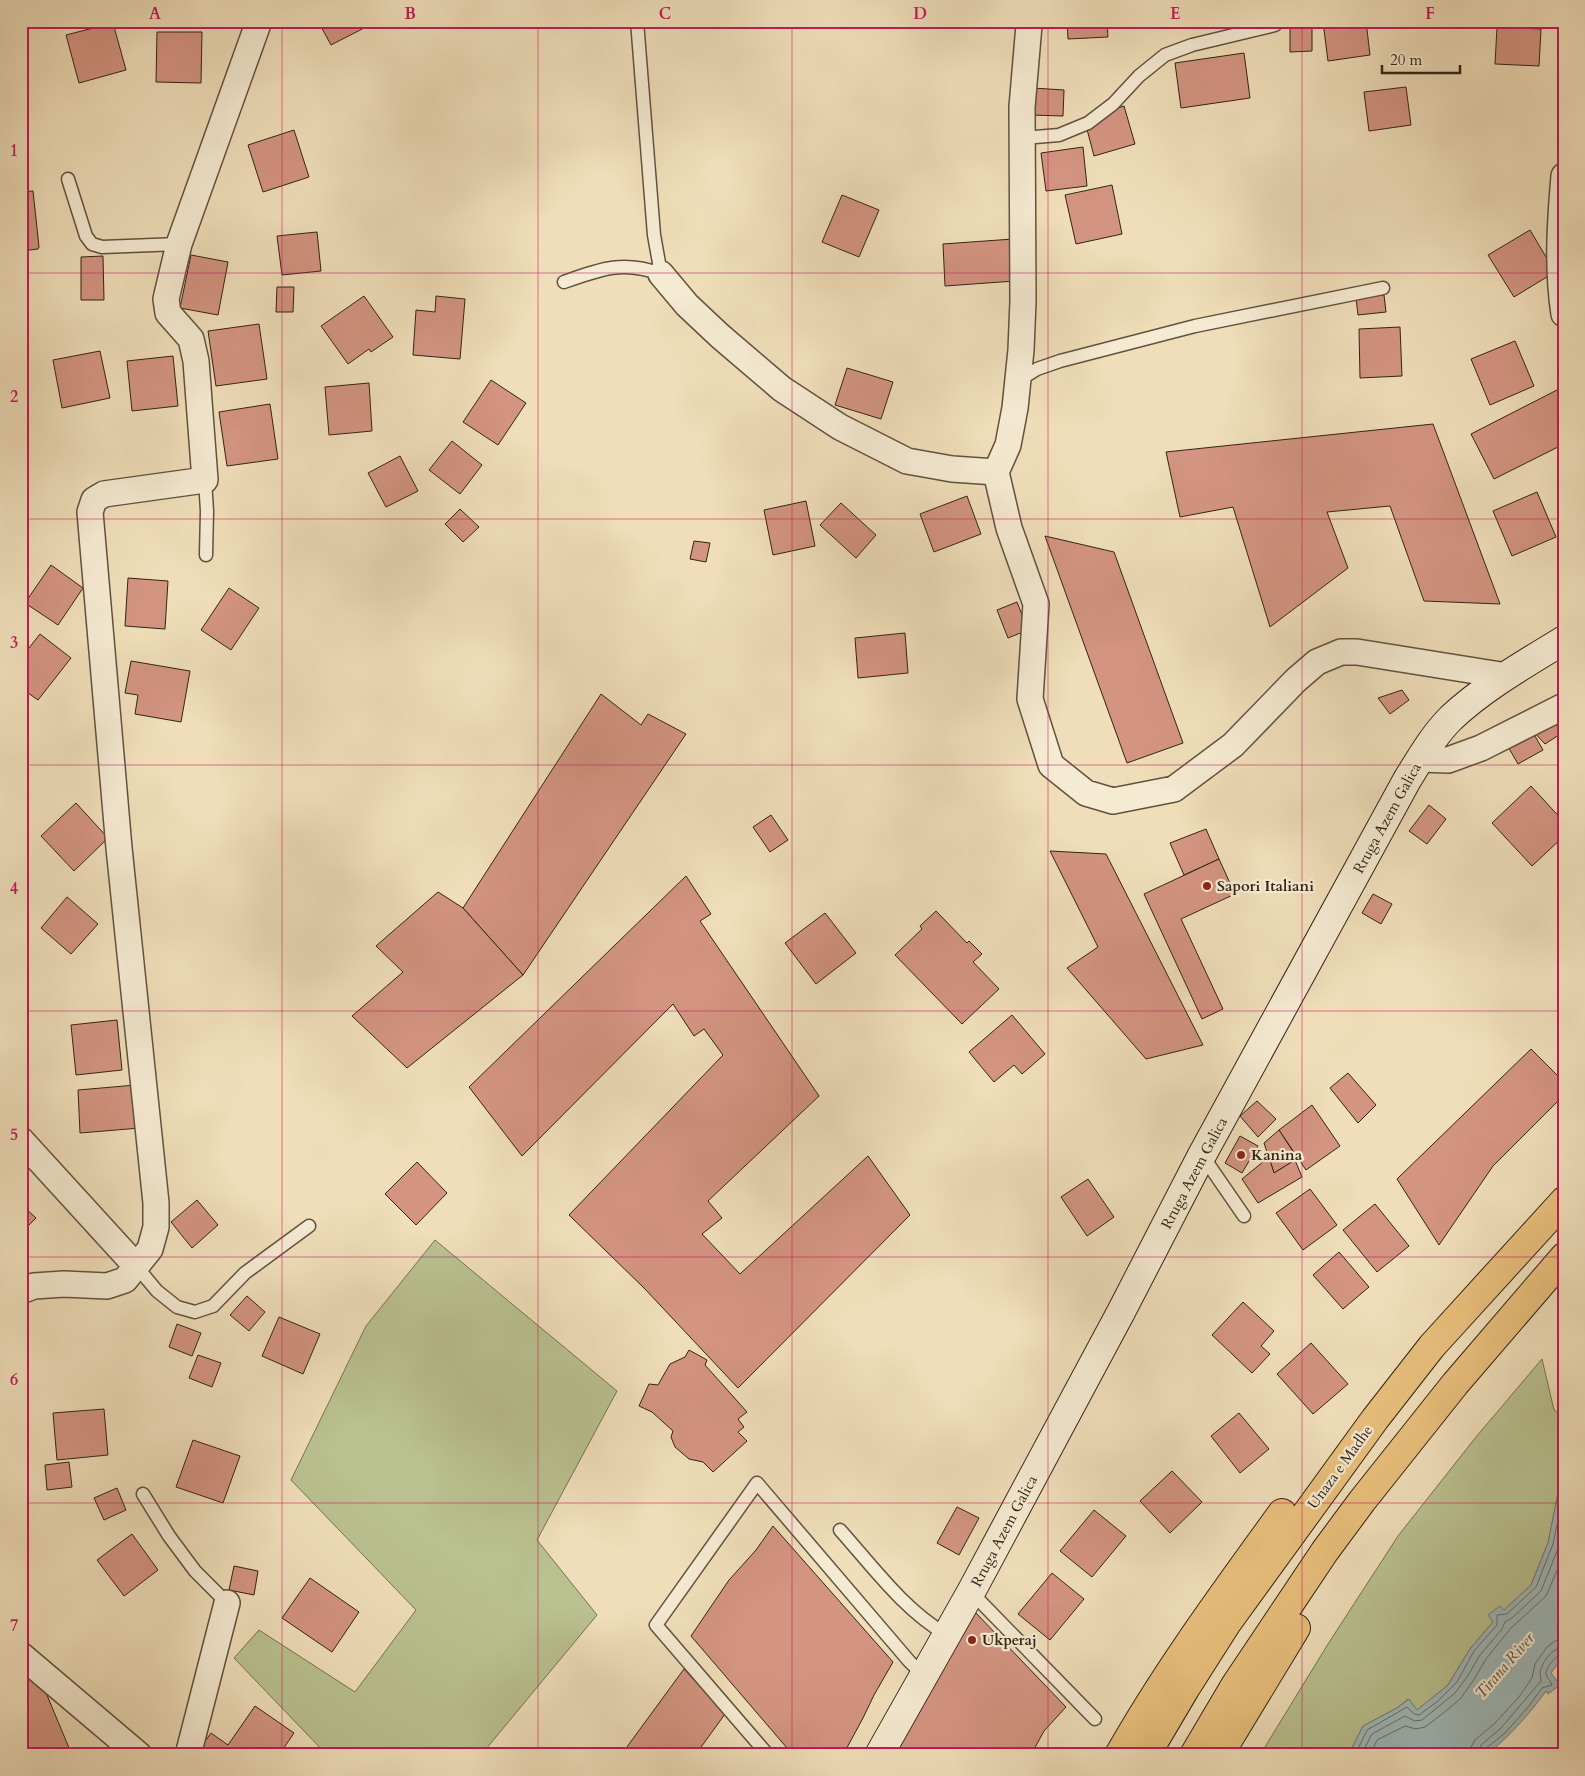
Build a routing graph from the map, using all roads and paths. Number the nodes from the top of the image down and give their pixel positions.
1 (259, 21) edge
2 (637, 21) edge
3 (1027, 23) edge
4 (1275, 26) dead end
5 (1022, 138) junction
6 (1564, 176) edge
7 (68, 179) dead end
8 (179, 244) junction
9 (661, 274) junction
10 (564, 282) dead end
11 (1383, 288) dead end
12 (1564, 314) edge
13 (1018, 381) junction
14 (996, 472) junction
15 (205, 480) junction
16 (206, 555) dead end
17 (1564, 640) edge
18 (1507, 676) junction
19 (1564, 706) edge
20 (1420, 759) junction
21 (21, 1140) edge
22 (1202, 1155) junction
23 (1564, 1201) edge
24 (1244, 1216) dead end
25 (309, 1226) dead end
26 (1564, 1257) edge
27 (136, 1266) junction
28 (21, 1291) edge
29 (1434, 1412) junction
30 (1375, 1418) junction
31 (143, 1494) dead end
32 (840, 1530) dead end
33 (971, 1592) junction
34 (227, 1603) joint
35 (947, 1635) junction
36 (21, 1655) edge
37 (924, 1676) junction
38 (1096, 1719) dead end
39 (139, 1755) edge
40 (188, 1755) edge
41 (768, 1755) edge
42 (879, 1755) edge
43 (1119, 1755) edge
44 (1146, 1755) edge
45 (1194, 1755) edge
46 (1219, 1755) edge

1 - 8 street
2 - 9 lane
3 - 5 street
4 - 5 lane
5 - 13 street
6 - 12 street
7 - 8 lane
8 - 15 street
9 - 10 lane
9 - 14 street
11 - 13 lane
13 - 14 street
14 - 18 street
15 - 16 lane
15 - 27 street
17 - 18 main road, Rruga Azem Galica
18 - 20 main road, Rruga Azem Galica
19 - 20 street
20 - 22 main road, Rruga Azem Galica
21 - 27 street
22 - 24 lane
22 - 33 main road, Rruga Azem Galica
23 - 30 highway, Unaza e Madhe
25 - 27 lane
26 - 29 highway
27 - 28 street
29 - 45 highway
29 - 46 highway
30 - 43 highway
30 - 44 highway, Unaza e Madhe
31 - 34 lane
32 - 35 lane
33 - 35 main road, Rruga Azem Galica
33 - 38 lane
34 - 40 street
35 - 37 main road, Rruga Azem Galica
36 - 39 street
37 - 41 lane
37 - 42 main road, Rruga Azem Galica

